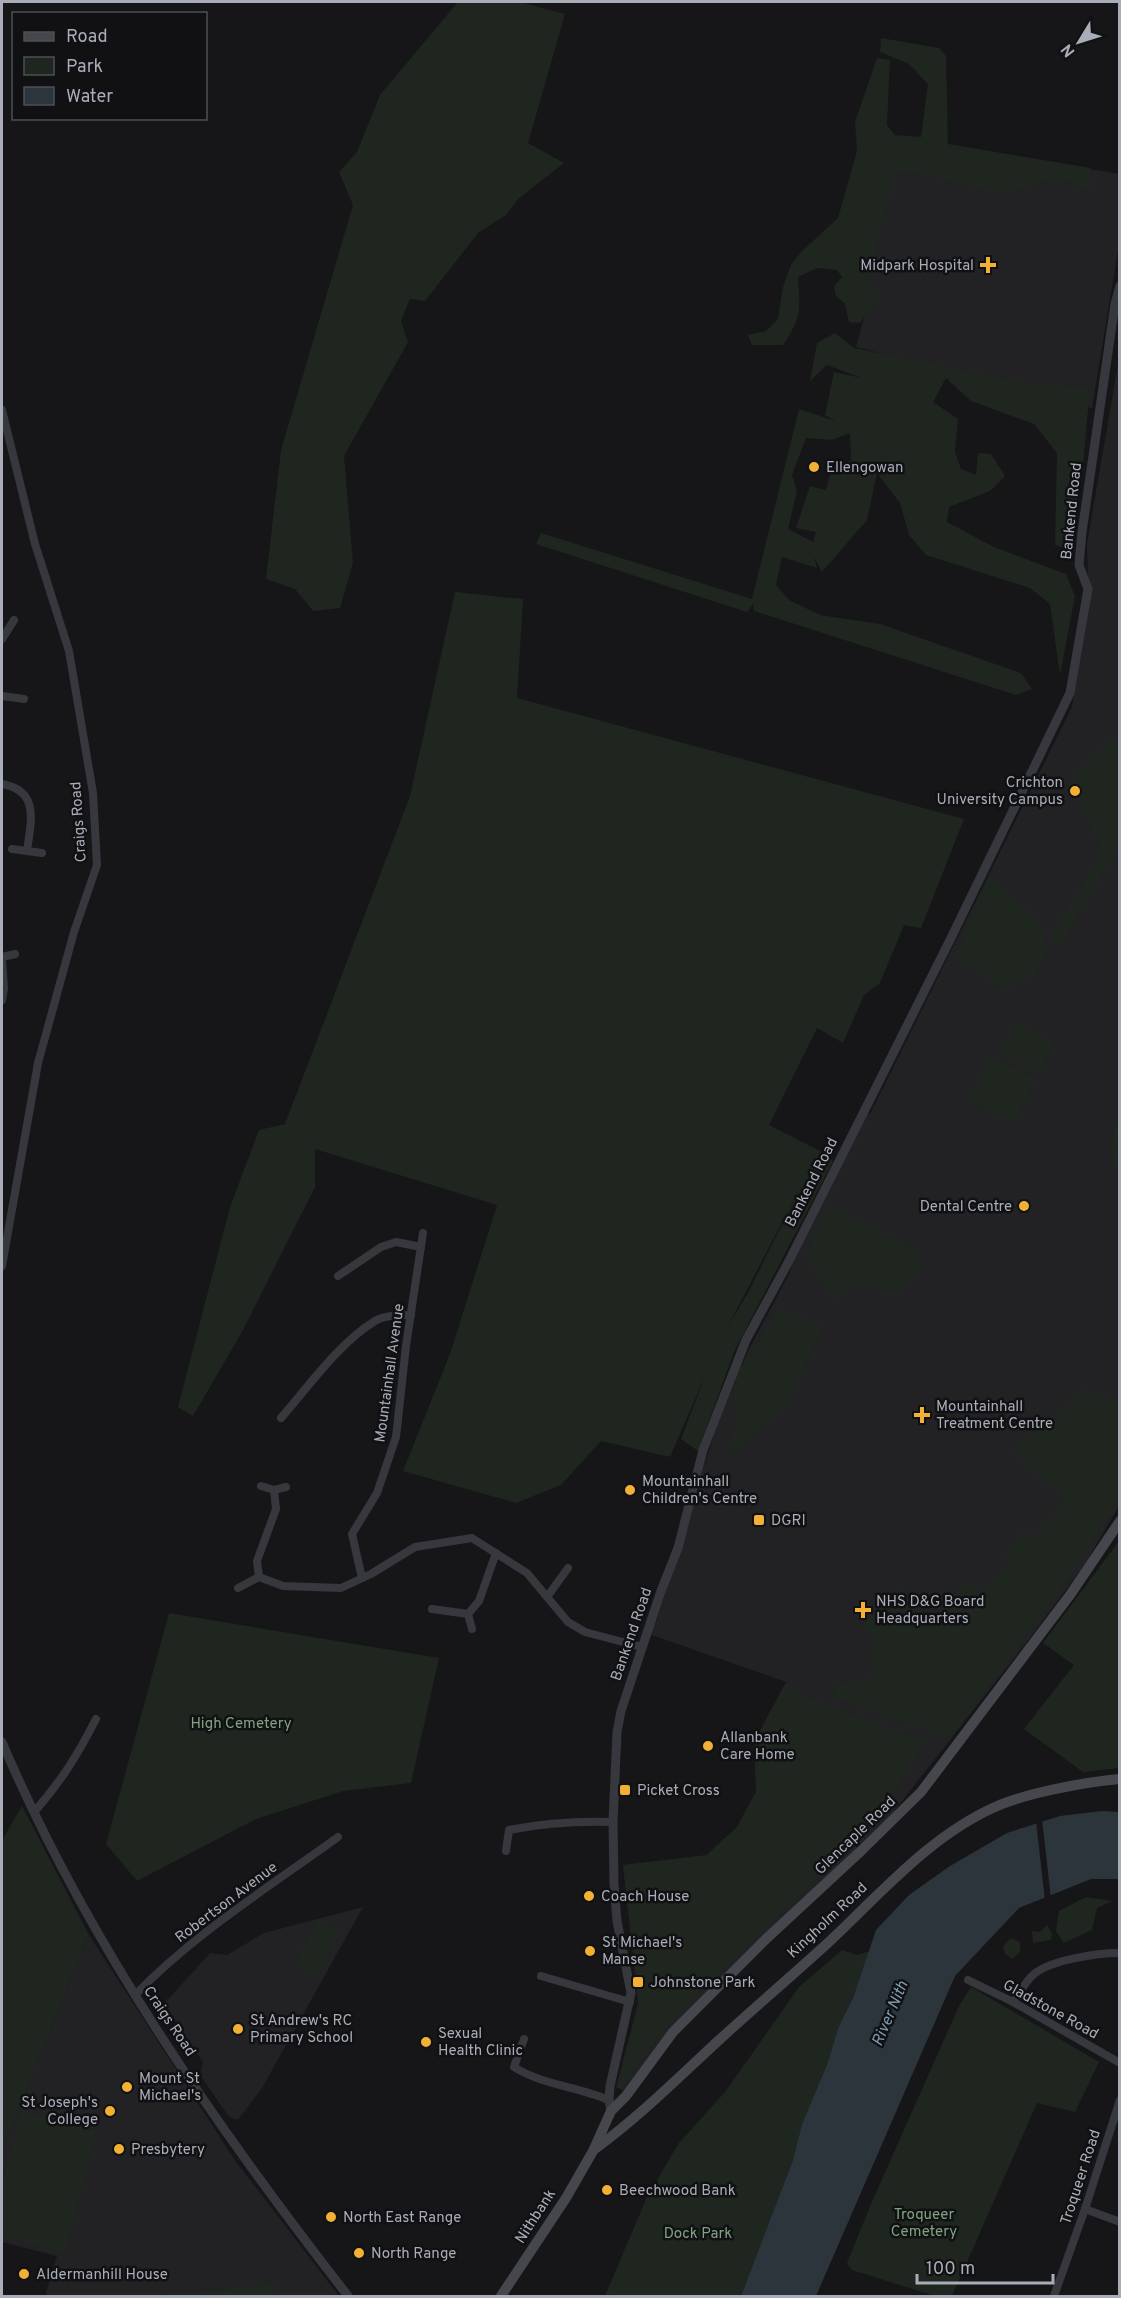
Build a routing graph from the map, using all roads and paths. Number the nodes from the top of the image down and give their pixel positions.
1 (1119, 286) edge
2 (2, 410) edge
3 (14, 620) dead end
4 (2, 639) edge
5 (2, 696) edge
6 (24, 699) dead end
7 (2, 784) edge
8 (12, 849) dead end
9 (27, 850) junction
10 (42, 853) dead end
11 (15, 954) dead end
12 (2, 958) edge
13 (2, 1000) edge
14 (423, 1233) dead end
15 (421, 1247) junction
16 (2, 1266) edge
17 (338, 1276) dead end
18 (411, 1315) junction
19 (281, 1418) dead end
20 (261, 1486) dead end
21 (286, 1487) dead end
22 (274, 1490) junction
23 (1119, 1521) edge
24 (496, 1553) junction
25 (568, 1568) dead end
26 (259, 1577) junction
27 (362, 1578) junction
28 (238, 1588) dead end
29 (547, 1597) junction
30 (432, 1610) dead end
31 (468, 1614) junction
32 (472, 1629) dead end
33 (642, 1647) junction
34 (96, 1719) dead end
35 (2, 1742) edge
36 (1119, 1779) edge
37 (35, 1811) junction
38 (614, 1822) junction
39 (338, 1837) dead end
40 (506, 1851) dead end
41 (1119, 1953) edge
42 (541, 1976) dead end
43 (968, 1980) dead end
44 (135, 1995) junction
45 (630, 2002) junction
46 (1013, 2002) junction
47 (524, 2039) dead end
48 (1119, 2063) edge
49 (1119, 2100) edge
50 (610, 2106) junction
51 (593, 2151) junction
52 (1085, 2209) junction
53 (1119, 2222) edge
54 (348, 2296) edge
55 (501, 2296) edge
56 (1054, 2296) edge

1 - 33 street, Bankend Road
2 - 16 street, Craigs Road
3 - 4 street
5 - 6 street
7 - 9 street
8 - 9 street
9 - 10 street
11 - 12 street
12 - 13 street
14 - 15 street, Mountainhall Avenue
15 - 17 street
15 - 18 street, Mountainhall Avenue
18 - 19 street
18 - 27 street, Mountainhall Avenue
20 - 22 street
21 - 22 street
22 - 26 street
23 - 50 main road, Glencaple Road
24 - 27 street
24 - 29 street
24 - 31 street
25 - 29 street
26 - 27 street
26 - 28 street
29 - 33 street
30 - 31 street
31 - 32 street
33 - 38 street, Bankend Road
34 - 37 street
35 - 37 street, Craigs Road
36 - 51 main road, Kingholm Road
37 - 44 street, Craigs Road
38 - 40 street
38 - 45 street, Bankend Road
39 - 44 street, Robertson Avenue
41 - 46 street
42 - 45 street
43 - 46 street, Gladstone Road
44 - 54 street, Craigs Road
45 - 50 street, Bankend Road
46 - 48 street, Gladstone Road
47 - 50 street
49 - 52 street, Troqueer Road
50 - 51 main road, Glencaple Road
51 - 55 main road, Nithbank
52 - 53 street
52 - 56 street, Troqueer Road

